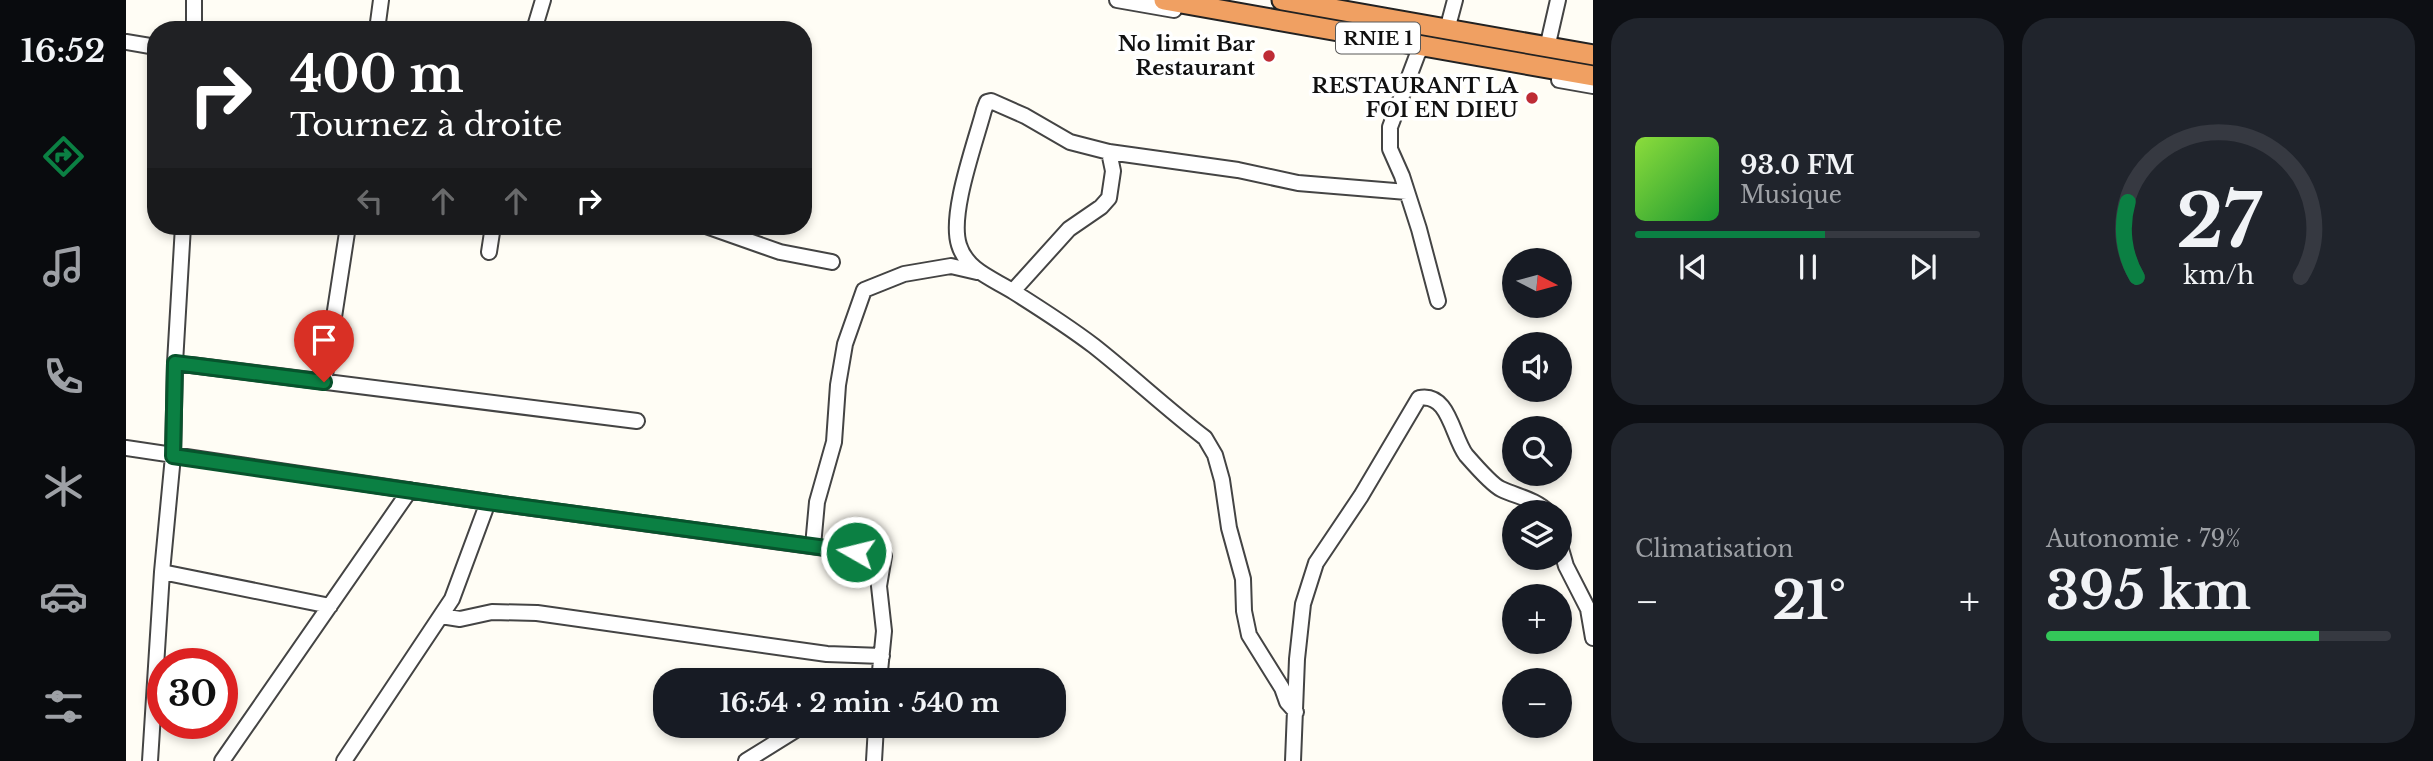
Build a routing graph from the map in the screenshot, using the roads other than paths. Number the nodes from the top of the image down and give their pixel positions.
1 (194, 0) edge
2 (381, 0) edge
3 (543, 0) edge
4 (1117, 0) edge
5 (1164, 0) edge
6 (1282, 0) edge
7 (1455, 0) edge
8 (1558, 0) edge
9 (194, 21) edge
10 (378, 21) edge
11 (537, 21) edge
12 (1447, 30) junction
13 (126, 42) edge
14 (147, 46) edge
15 (1548, 48) junction
16 (1422, 50) junction
17 (1593, 55) edge
18 (1593, 76) edge
19 (1593, 86) edge
20 (1109, 152) junction
21 (1408, 192) junction
22 (182, 235) edge
23 (347, 235) edge
24 (492, 235) edge
25 (733, 235) edge
26 (489, 252) dead end
27 (832, 262) dead end
28 (979, 272) junction
29 (1013, 291) junction
30 (1438, 301) dead end
31 (175, 363) junction
32 (324, 382) junction
33 (637, 421) dead end
34 (126, 448) edge
35 (173, 456) junction
36 (410, 489) junction
37 (1531, 500) edge
38 (488, 502) junction
39 (813, 546) junction
40 (1568, 570) edge
41 (162, 572) junction
42 (330, 606) junction
43 (441, 616) junction
44 (1593, 638) edge
45 (882, 656) junction
46 (880, 668) edge
47 (1296, 712) junction
48 (783, 738) edge
49 (875, 738) edge
50 (150, 761) edge
51 (222, 761) edge
52 (344, 761) edge
53 (747, 761) edge
54 (874, 761) edge
55 (1293, 761) edge

1 - 9 street
2 - 10 street
3 - 11 street
4 - 16 street
5 - 16 highway, RNIE 1
6 - 12 highway, RNIE 1
7 - 12 street
8 - 15 street
12 - 15 highway, RNIE 1
13 - 14 street
15 - 17 highway, RNIE 1
16 - 18 highway, RNIE 1
16 - 19 street
16 - 21 street
20 - 21 street
20 - 28 street
20 - 29 street
21 - 30 street
22 - 31 street
23 - 32 street
24 - 26 street
25 - 27 street
28 - 29 street
28 - 39 street
29 - 47 street
31 - 32 street
31 - 35 street
32 - 33 street
34 - 35 street
35 - 36 street
35 - 41 street
36 - 38 street
36 - 42 street
37 - 47 street
38 - 39 street
38 - 43 street
39 - 45 street
40 - 44 street
41 - 42 street
41 - 50 street
42 - 51 street
43 - 45 street
43 - 52 street
45 - 46 street
47 - 55 street
48 - 53 street
49 - 54 street

